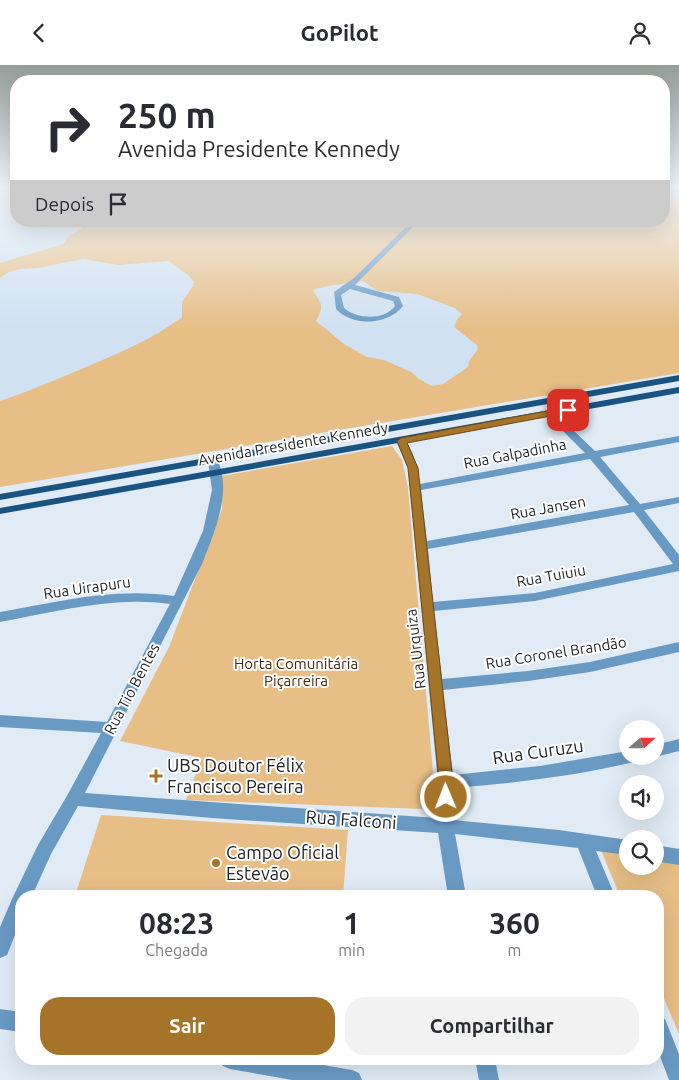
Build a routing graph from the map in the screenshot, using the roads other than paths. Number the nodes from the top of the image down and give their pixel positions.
1 (402, 234) edge
2 (350, 285) junction
3 (679, 378) edge
4 (679, 390) edge
5 (550, 413) junction
6 (679, 439) edge
7 (401, 441) junction
8 (593, 455) junction
9 (214, 467) junction
10 (415, 488) junction
11 (0, 497) edge
12 (679, 500) edge
13 (637, 507) junction
14 (0, 511) edge
15 (422, 546) junction
16 (679, 563) edge
17 (679, 567) edge
18 (178, 601) junction
19 (427, 607) junction
20 (0, 617) edge
21 (679, 647) edge
22 (436, 685) junction
23 (0, 721) edge
24 (111, 728) junction
25 (679, 745) edge
26 (664, 749) edge
27 (619, 760) edge
28 (446, 782) junction
29 (74, 799) junction
30 (445, 827) junction
31 (584, 841) junction
32 (619, 847) edge
33 (664, 854) edge
34 (679, 857) edge
35 (26, 890) edge
36 (456, 890) edge
37 (604, 890) edge
38 (15, 914) edge
39 (0, 949) edge
40 (0, 1019) edge
41 (15, 1021) edge
42 (664, 1041) edge
43 (265, 1065) edge
44 (486, 1065) edge
45 (352, 1080) edge
46 (488, 1080) edge
47 (679, 1080) edge

1 - 2 street
2 - 2 street
3 - 9 main road, Avenida Presidente Kennedy
4 - 5 main road, Avenida Presidente Kennedy
5 - 7 main road, Avenida Presidente Kennedy
5 - 8 street
6 - 8 street, Rua Galpadinha
7 - 9 main road, Avenida Presidente Kennedy
7 - 10 street, Rua Urquiza
8 - 10 street, Rua Galpadinha
8 - 13 street
9 - 11 main road, Avenida Presidente Kennedy
9 - 14 main road, Avenida Presidente Kennedy
9 - 18 street, Rua Tio Bentes
10 - 15 street, Rua Urquiza
12 - 13 street, Rua Jansen
13 - 15 street, Rua Jansen
13 - 16 street
15 - 19 street, Rua Urquiza
17 - 19 street, Rua Tuiuiu
18 - 20 street, Rua Uirapuru
18 - 24 street, Rua Tio Bentes
19 - 22 street, Rua Urquiza
21 - 22 street, Rua Coronel Brandão
22 - 28 street, Rua Urquiza
23 - 24 street
24 - 29 street, Rua Tio Bentes
25 - 26 street
27 - 28 street, Rua Curuzu
28 - 30 street, Rua Urquiza
29 - 30 street, Rua Falconi
29 - 35 street, Rua Tio Bentes
30 - 31 street, Rua Falconi
30 - 36 street, Rua Urquiza
31 - 32 street, Rua Falconi
31 - 37 street
33 - 34 street
38 - 39 street, Rua Tio Bentes
40 - 41 street
42 - 47 street
43 - 45 street
44 - 46 street

